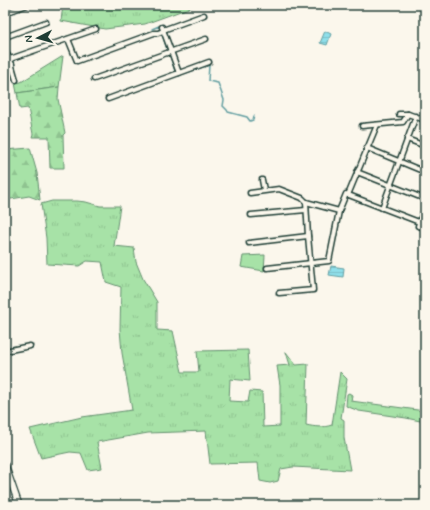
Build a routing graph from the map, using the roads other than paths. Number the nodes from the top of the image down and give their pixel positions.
1 (27, 5) edge
2 (5, 13) edge
3 (204, 15) dead end
4 (46, 22) dead end
5 (96, 29) dead end
6 (163, 29) junction
7 (5, 37) edge
8 (68, 39) junction
9 (206, 39) dead end
10 (5, 51) edge
11 (171, 52) junction
12 (10, 59) junction
13 (209, 62) dead end
14 (12, 64) junction
15 (5, 67) edge
16 (179, 73) junction
17 (94, 79) dead end
18 (16, 80) dead end
19 (108, 99) dead end
20 (399, 114) dead end
21 (408, 114) junction
22 (416, 116) junction
23 (425, 120) edge
24 (377, 125) junction
25 (362, 126) dead end
26 (407, 139) junction
27 (425, 146) edge
28 (367, 148) junction
29 (399, 161) junction
30 (357, 172) junction
31 (425, 172) edge
32 (262, 180) dead end
33 (390, 185) junction
34 (264, 190) junction
35 (250, 193) dead end
36 (348, 195) junction
37 (425, 199) edge
38 (306, 202) junction
39 (425, 207) edge
40 (382, 208) junction
41 (306, 210) junction
42 (339, 210) junction
43 (251, 215) dead end
44 (419, 222) junction
45 (425, 228) edge
46 (308, 236) junction
47 (249, 243) dead end
48 (311, 263) junction
49 (266, 268) dead end
50 (279, 293) dead end
51 (30, 346) dead end
52 (5, 351) edge
53 (5, 466) edge
54 (19, 505) edge

1 - 2 street
3 - 6 street
4 - 7 street
5 - 8 street
6 - 8 street
6 - 11 street
8 - 12 street
9 - 11 street
10 - 12 street
11 - 16 street
11 - 17 street
12 - 14 street
13 - 16 street
14 - 15 street
14 - 18 street
16 - 19 street
20 - 21 street
21 - 22 street
21 - 24 street
22 - 23 street
22 - 26 street
24 - 25 street
24 - 28 street
26 - 27 street
26 - 29 street
28 - 29 street
28 - 30 street
29 - 31 street
29 - 33 street
30 - 33 street
30 - 36 street
32 - 34 street
33 - 37 street
33 - 40 street
34 - 35 street
34 - 38 street
36 - 40 street
36 - 42 street
38 - 41 street
38 - 42 street
39 - 44 street
40 - 44 street
41 - 43 street
41 - 46 street
42 - 48 street
44 - 45 street
46 - 47 street
46 - 48 street
48 - 49 street
48 - 50 street
51 - 52 street
53 - 54 street

